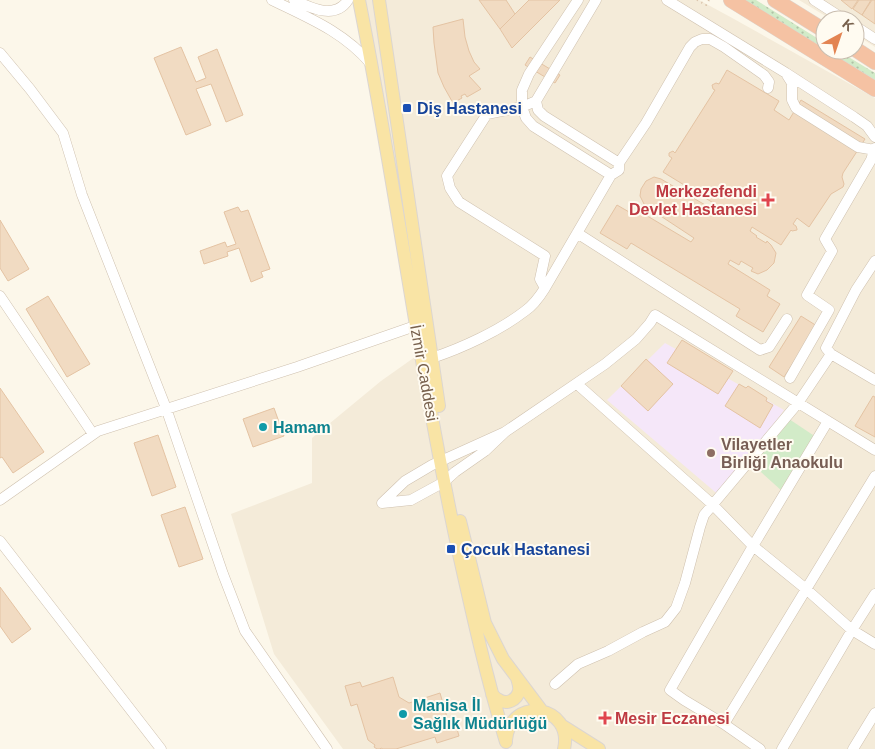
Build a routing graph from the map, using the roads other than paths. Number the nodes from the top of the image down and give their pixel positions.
1 (272, 0) edge
2 (294, 0) edge
3 (348, 0) edge
4 (359, 0) edge
5 (379, 0) edge
6 (578, 0) edge
7 (596, 0) edge
8 (667, 0) edge
9 (731, 0) edge
10 (776, 0) edge
11 (814, 0) edge
12 (712, 2) edge
13 (830, 10) edge
14 (815, 25) edge
15 (804, 45) junction
16 (0, 53) edge
17 (372, 66) junction
18 (786, 73) junction
19 (768, 88) dead end
20 (875, 89) edge
21 (536, 101) junction
22 (522, 107) junction
23 (875, 137) edge
24 (875, 150) edge
25 (619, 163) junction
26 (611, 175) junction
27 (578, 233) junction
28 (875, 261) edge
29 (545, 288) junction
30 (0, 296) edge
31 (787, 319) dead end
32 (416, 326) junction
33 (831, 354) junction
34 (427, 359) junction
35 (790, 378) dead end
36 (875, 380) edge
37 (576, 384) junction
38 (798, 403) junction
39 (166, 408) junction
40 (828, 422) junction
41 (505, 432) junction
42 (93, 434) junction
43 (875, 450) edge
44 (443, 460) junction
45 (875, 476) edge
46 (447, 480) junction
47 (0, 500) edge
48 (712, 504) junction
49 (0, 540) edge
50 (753, 546) junction
51 (806, 589) junction
52 (875, 594) edge
53 (852, 630) junction
54 (875, 644) edge
55 (516, 676) junction
56 (555, 684) dead end
57 (492, 694) junction
58 (542, 711) junction
59 (875, 713) edge
60 (724, 724) junction
61 (561, 725) junction
62 (507, 745) edge
63 (856, 748) edge
64 (160, 749) edge
65 (327, 749) edge
66 (564, 749) edge
67 (599, 749) edge
68 (760, 749) edge
69 (782, 749) edge

1 - 17 street
2 - 3 street
4 - 17 main road, İzmir Caddesi
5 - 34 main road, İzmir Caddesi
6 - 22 street
7 - 21 street
8 - 18 street
9 - 15 highway
10 - 14 highway
11 - 13 street
12 - 15 highway
15 - 20 highway
16 - 39 street
17 - 32 main road, İzmir Caddesi
18 - 23 street
18 - 24 street
19 - 25 street
21 - 22 street
21 - 25 street
22 - 26 street
22 - 29 street
24 - 35 street
25 - 26 street
26 - 27 street
27 - 29 street
27 - 31 street
28 - 33 street
29 - 34 street
30 - 42 street
32 - 34 main road, İzmir Caddesi
32 - 39 street
33 - 36 street
33 - 38 street
34 - 44 main road, İzmir Caddesi
37 - 38 street
37 - 41 street
37 - 48 street
38 - 40 street
38 - 48 street
39 - 42 street
39 - 65 street
40 - 43 street
40 - 50 street
41 - 44 street
41 - 46 street
42 - 47 street
44 - 46 main road, İzmir Caddesi
44 - 46 street
45 - 51 street
46 - 55 main road, İzmir Caddesi
46 - 57 main road, İzmir Caddesi
48 - 50 street
48 - 56 street
49 - 64 street
50 - 51 street
50 - 60 street
51 - 53 street
51 - 60 street
52 - 53 street
53 - 54 street
53 - 69 street
55 - 57 main road
55 - 58 main road, İzmir Caddesi
57 - 62 main road, İzmir Caddesi
58 - 61 main road, İzmir Caddesi
58 - 62 main road
59 - 63 street
60 - 68 street
61 - 66 main road
61 - 67 main road, İzmir Caddesi

